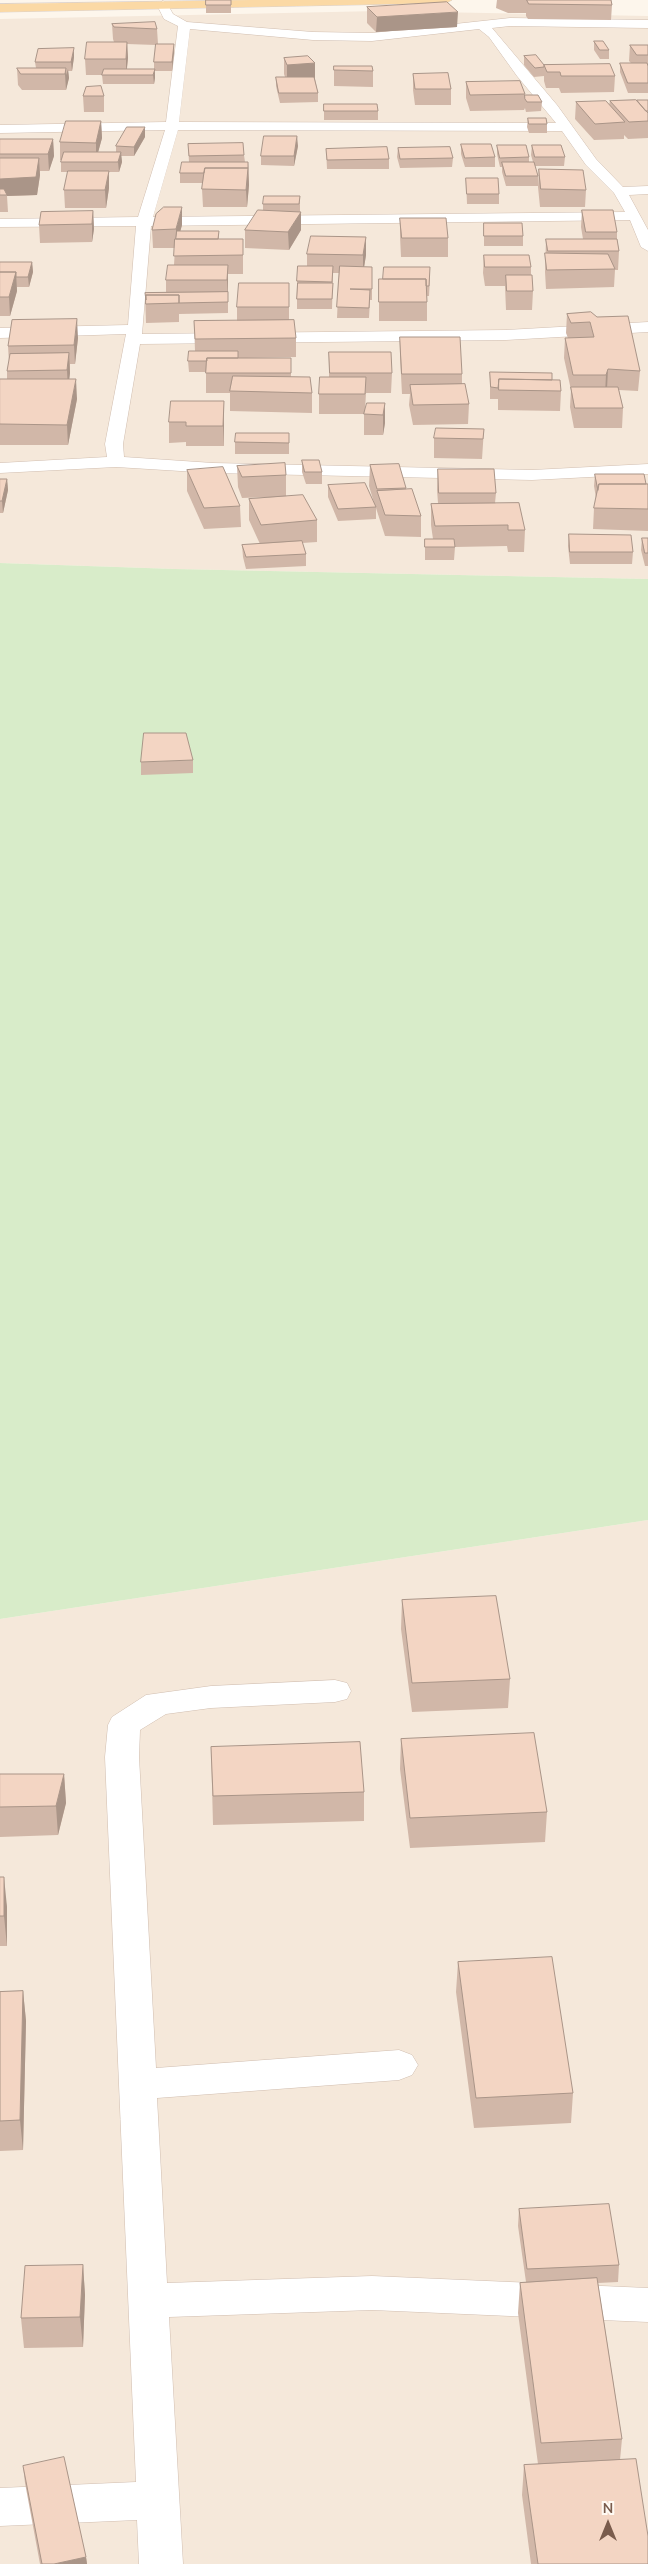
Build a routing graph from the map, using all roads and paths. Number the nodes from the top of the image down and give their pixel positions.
1 (446, 0) edge
2 (163, 6) junction
3 (0, 8) edge
4 (648, 24) edge
5 (184, 25) junction
6 (481, 25) junction
7 (571, 107) dead end
8 (552, 108) junction
9 (173, 126) junction
10 (566, 127) junction
11 (0, 129) edge
12 (648, 190) edge
13 (618, 191) junction
14 (635, 216) junction
15 (144, 222) junction
16 (0, 223) edge
17 (648, 248) edge
18 (648, 327) edge
19 (0, 333) edge
20 (134, 334) junction
21 (116, 462) junction
22 (0, 468) edge
23 (648, 470) edge
24 (335, 1691) dead end
25 (399, 2065) dead end
26 (138, 2084) junction
27 (148, 2301) junction
28 (648, 2305) edge
29 (158, 2500) junction
30 (0, 2507) edge
31 (161, 2564) edge

1 - 2 main road
2 - 3 main road
2 - 5 street
4 - 6 street
5 - 6 street
5 - 9 street
6 - 8 street
7 - 8 street
8 - 10 street
9 - 10 street
9 - 11 street
9 - 15 street
10 - 13 street
12 - 13 street
13 - 14 street
14 - 15 street
14 - 17 street
15 - 16 street
15 - 20 street
18 - 20 street
19 - 20 street
20 - 21 street
21 - 22 street
21 - 23 street
24 - 26 street
25 - 26 street
26 - 27 street
27 - 28 street
27 - 29 street
29 - 30 street
29 - 31 street

